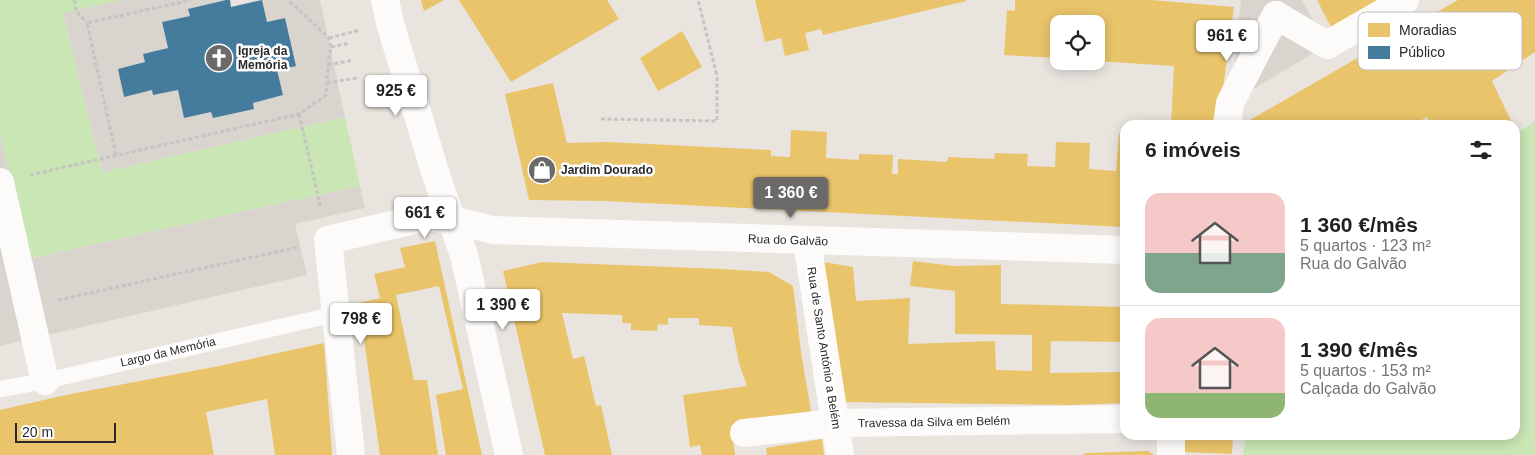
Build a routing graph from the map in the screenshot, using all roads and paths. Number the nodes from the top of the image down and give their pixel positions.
1 (74, 0) edge
2 (191, 0) edge
3 (288, 0) edge
4 (385, 0) edge
5 (698, 0) edge
6 (1405, 0) edge
7 (1272, 7) edge
8 (1384, 12) edge
9 (87, 23) junction
10 (1358, 27) edge
11 (350, 43) dead end
12 (332, 47) junction
13 (353, 60) dead end
14 (328, 65) junction
15 (357, 78) dead end
16 (327, 83) junction
17 (299, 114) junction
18 (601, 119) dead end
19 (1228, 120) edge
20 (116, 155) junction
21 (0, 182) edge
22 (317, 195) dead end
23 (452, 220) junction
24 (328, 240) junction
25 (808, 241) junction
26 (1120, 250) edge
27 (28, 307) junction
28 (336, 314) junction
29 (45, 381) junction
30 (0, 389) edge
31 (1120, 419) edge
32 (835, 423) junction
33 (744, 432) dead end
34 (1171, 440) edge
35 (351, 455) edge
36 (509, 455) edge
37 (840, 455) edge
38 (1171, 455) edge

1 - 9 path
2 - 9 path
3 - 12 path
4 - 23 street
5 - 18 path
6 - 8 street
7 - 10 street
7 - 19 street
9 - 20 path
11 - 12 path
12 - 14 path
13 - 14 path
14 - 16 path
15 - 16 path
16 - 17 path
17 - 20 path
17 - 22 path
20 - 21 path
21 - 27 street
23 - 24 street, Rua do Galvão
23 - 25 street, Rua do Galvão
23 - 36 street
24 - 27 path
24 - 28 street
25 - 26 street, Rua do Galvão
25 - 32 street, Rua de Santo António a Belém
27 - 29 street
28 - 29 lane, Largo da Memória
28 - 35 street
29 - 30 lane, Largo da Memória
31 - 32 street, Travessa da Silva em Belém
32 - 33 street, Travessa da Silva em Belém
32 - 37 street, Rua de Santo António a Belém
34 - 38 street

